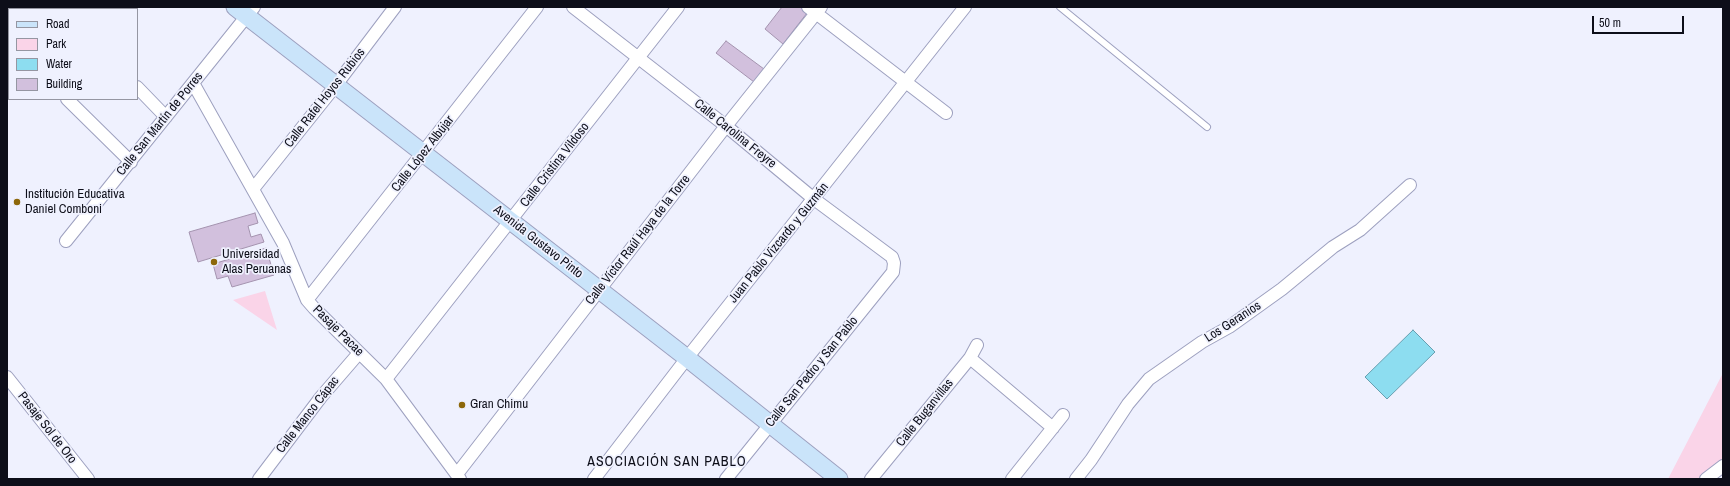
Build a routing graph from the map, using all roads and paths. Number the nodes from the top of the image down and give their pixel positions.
1 (395, 7) edge
2 (537, 7) edge
3 (572, 7) edge
4 (678, 7) edge
5 (965, 7) edge
6 (1060, 7) edge
7 (815, 9) edge
8 (245, 10) edge
9 (639, 58) junction
10 (906, 82) junction
11 (193, 83) junction
12 (336, 85) junction
13 (138, 88) edge
14 (68, 100) edge
15 (946, 113) dead end
16 (166, 117) junction
17 (726, 126) junction
18 (1207, 127) dead end
19 (424, 153) junction
20 (131, 162) junction
21 (1410, 185) dead end
22 (253, 189) junction
23 (814, 199) junction
24 (511, 221) junction
25 (66, 241) dead end
26 (894, 263) joint
27 (599, 290) junction
28 (307, 300) junction
29 (977, 345) dead end
30 (359, 353) junction
31 (687, 358) junction
32 (970, 358) junction
33 (7, 377) edge
34 (386, 379) junction
35 (1063, 415) dead end
36 (770, 424) junction
37 (1053, 428) junction
38 (1723, 466) edge
39 (459, 477) edge
40 (88, 479) edge
41 (259, 479) edge
42 (594, 479) edge
43 (726, 479) edge
44 (839, 479) edge
45 (871, 479) edge
46 (1012, 479) edge
47 (1076, 479) edge
48 (1706, 479) edge

1 - 12 street, Calle Rafel Hoyos Rubios
2 - 19 street, Calle López Albújar
3 - 9 street, Calle Carolina Freyre
4 - 9 street, Calle Cristina Vildoso
5 - 10 street, Juan Pablo Vizcardo y Guzmán
6 - 18 lane
7 - 10 street
7 - 17 street, Calle Víctor Raúl Haya de la Torre
8 - 11 street, Calle San Martín de Porres
8 - 12 main road, Avenida Gustavo Pinto
9 - 17 street, Calle Carolina Freyre
9 - 24 street, Calle Cristina Vildoso
10 - 15 street
10 - 23 street, Juan Pablo Vizcardo y Guzmán
11 - 16 street, Calle San Martín de Porres
11 - 22 street, Pasaje Pacae
12 - 19 main road, Avenida Gustavo Pinto
12 - 22 street, Calle Rafel Hoyos Rubios
13 - 16 street
14 - 20 street
16 - 20 street, Calle San Martín de Porres
17 - 23 street, Calle Carolina Freyre
17 - 27 street, Calle Víctor Raúl Haya de la Torre
19 - 24 main road, Avenida Gustavo Pinto
19 - 28 street, Calle López Albújar
20 - 25 street, Calle San Martín de Porres
21 - 47 street, Los Geranios
22 - 28 street, Pasaje Pacae
23 - 26 street, Calle Carolina Freyre
23 - 31 street, Juan Pablo Vizcardo y Guzmán
24 - 27 main road, Avenida Gustavo Pinto
24 - 34 street, Calle Cristina Vildoso
26 - 36 street, Calle San Pedro y San Pablo
27 - 31 main road, Avenida Gustavo Pinto
27 - 39 street, Calle Víctor Raúl Haya de la Torre
28 - 30 street, Pasaje Pacae
29 - 32 street, Calle Buganvillas
30 - 34 street, Pasaje Pacae
30 - 41 street, Calle Manco Cápac
31 - 36 main road, Avenida Gustavo Pinto
31 - 42 street, Juan Pablo Vizcardo y Guzmán
32 - 37 street
32 - 45 street, Calle Buganvillas
33 - 40 street, Pasaje Sol de Oro
34 - 39 street, Pasaje Pacae
35 - 37 street
36 - 43 street, Calle San Pedro y San Pablo
36 - 44 main road, Avenida Gustavo Pinto
37 - 46 street
38 - 48 street

